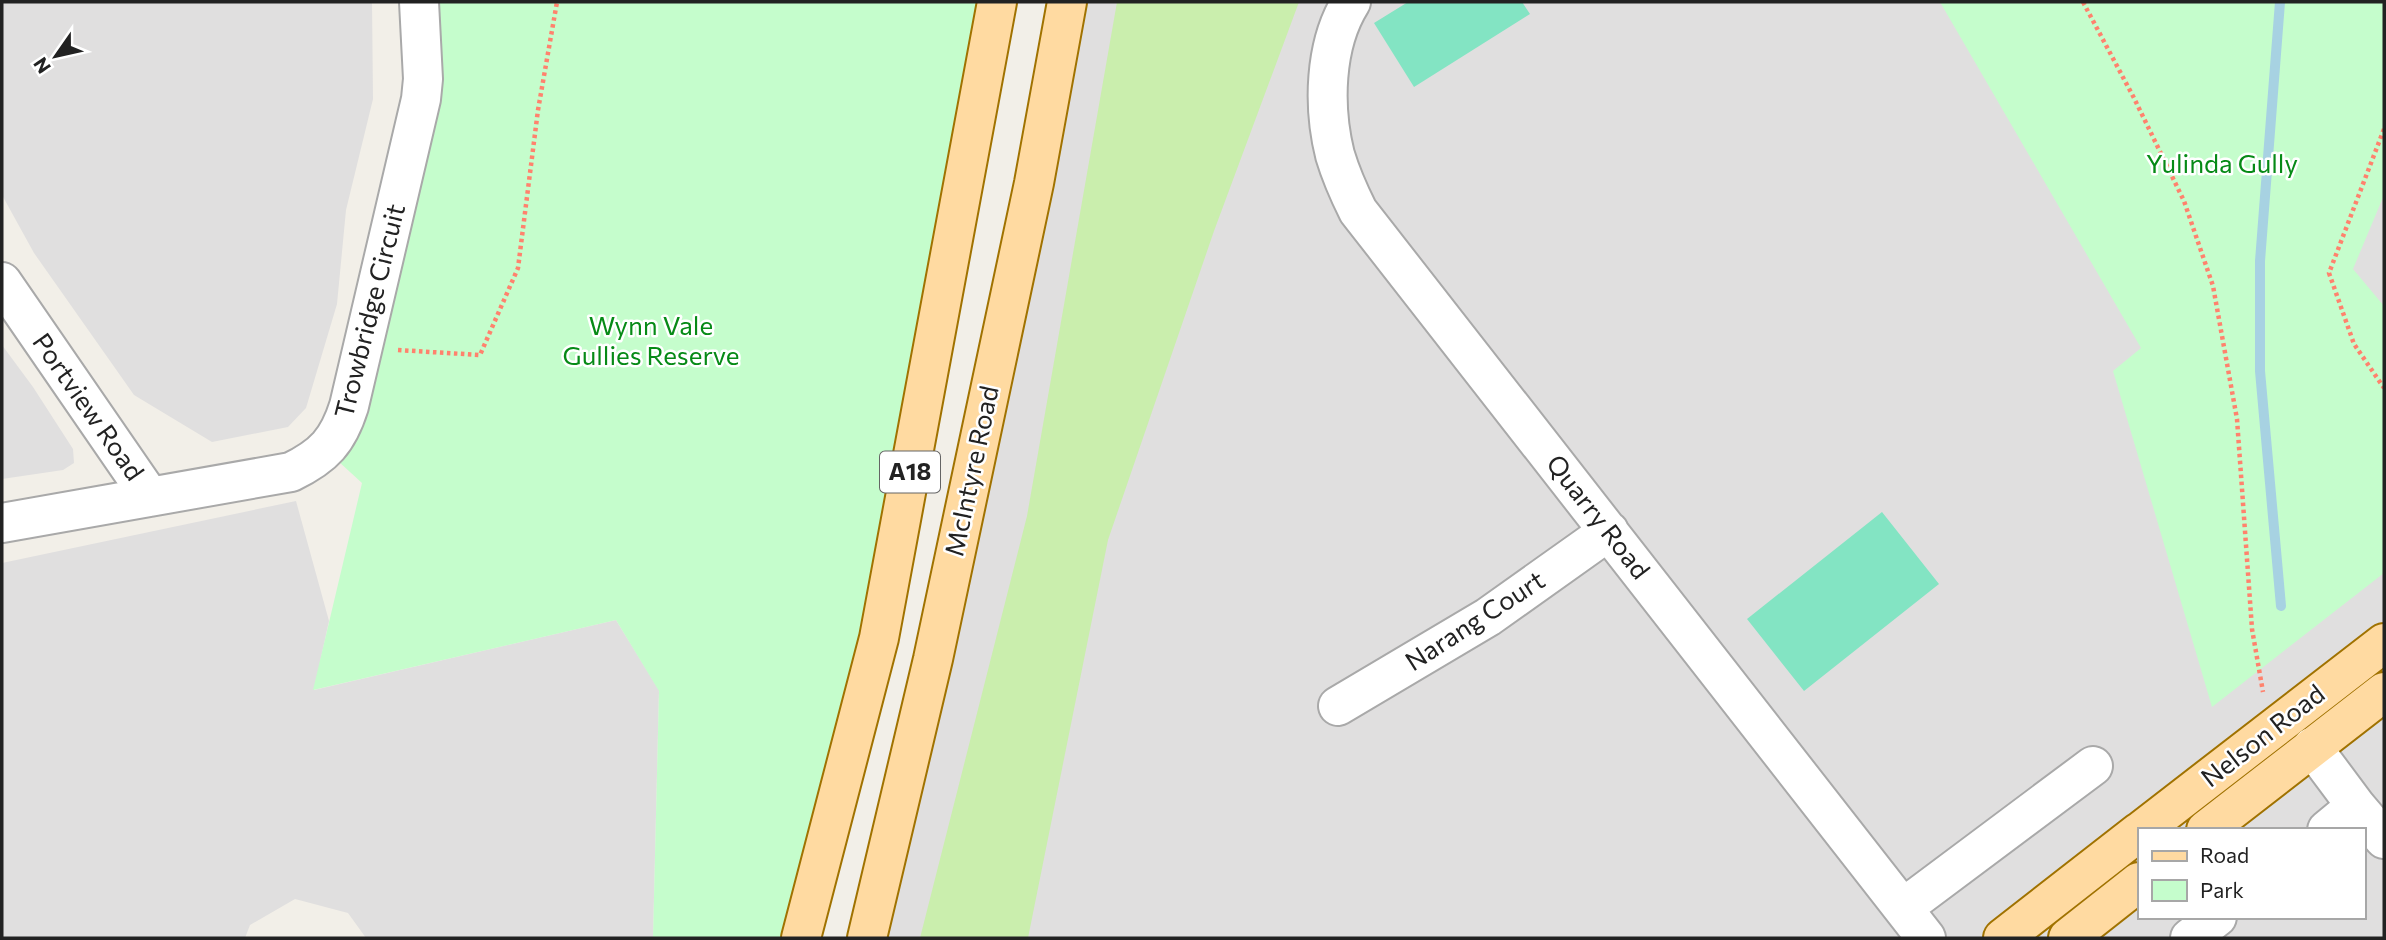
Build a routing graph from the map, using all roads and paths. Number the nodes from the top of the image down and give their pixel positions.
1 (419, 2) edge
2 (556, 2) edge
3 (998, 2) edge
4 (1067, 2) edge
5 (1351, 2) edge
6 (2083, 2) edge
7 (2384, 129) edge
8 (2, 282) edge
9 (363, 347) junction
10 (2384, 387) edge
11 (150, 497) junction
12 (2, 523) edge
13 (1609, 531) junction
14 (2384, 643) edge
15 (2384, 692) edge
16 (1338, 706) dead end
17 (2277, 708) junction
18 (2312, 747) junction
19 (2093, 766) dead end
20 (2356, 806) junction
21 (2144, 828) edge
22 (2209, 828) edge
23 (2329, 828) edge
24 (2138, 833) edge
25 (2384, 839) edge
26 (2138, 883) edge
27 (1903, 908) junction
28 (2214, 919) edge
29 (801, 938) edge
30 (867, 938) edge
31 (1926, 938) edge
32 (2003, 938) edge
33 (2068, 938) edge
34 (2190, 938) edge

1 - 9 street, Trowbridge Circuit
2 - 9 path
3 - 29 main road, A18
4 - 30 main road, McIntyre Road / A18
5 - 13 street, Quarry Road
6 - 17 path
7 - 10 path
8 - 11 street, Portview Road
9 - 11 street, Trowbridge Circuit
11 - 12 street, Trowbridge Circuit
13 - 16 street, Narang Court
13 - 27 street, Quarry Road
14 - 17 main road, Nelson Road
15 - 18 main road, Nelson Road
17 - 18 main road
17 - 21 main road, Nelson Road
18 - 20 street, Nelson Road
18 - 22 main road, Nelson Road
19 - 27 street
20 - 23 street
20 - 25 street, Nelson Road
24 - 32 main road, Nelson Road
26 - 33 main road
27 - 31 street, Quarry Road
28 - 34 street

